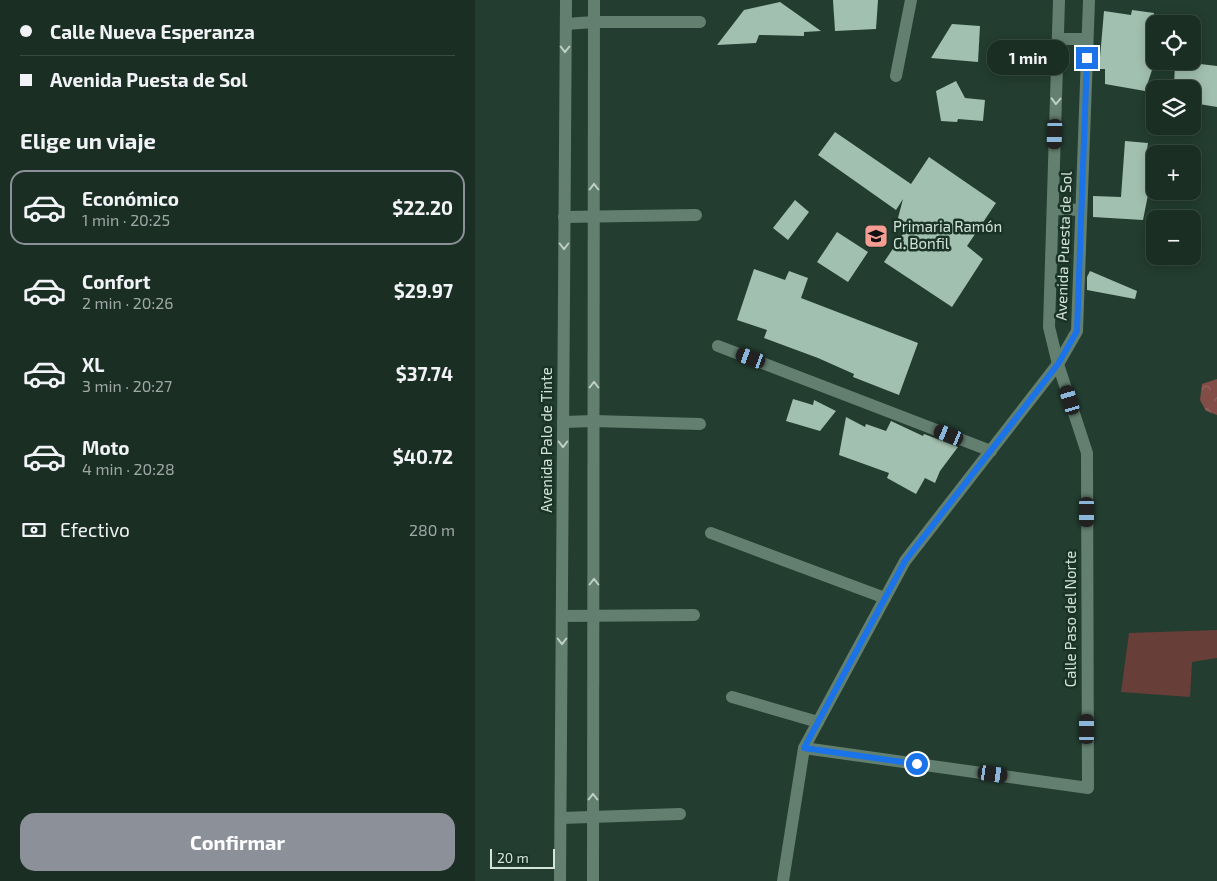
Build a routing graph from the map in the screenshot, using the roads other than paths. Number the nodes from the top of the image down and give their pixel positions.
1 (566, 0) edge
2 (594, 0) edge
3 (911, 0) edge
4 (1059, 0) edge
5 (1089, 0) edge
6 (594, 22) junction
7 (699, 22) dead end
8 (566, 24) junction
9 (1058, 39) junction
10 (1087, 39) junction
11 (896, 76) dead end
12 (1053, 209) junction
13 (1081, 210) junction
14 (594, 216) junction
15 (696, 216) dead end
16 (564, 217) junction
17 (718, 346) dead end
18 (1058, 364) junction
19 (593, 421) junction
20 (563, 422) junction
21 (700, 424) dead end
22 (991, 450) junction
23 (711, 533) dead end
24 (885, 598) junction
25 (693, 615) dead end
26 (562, 616) junction
27 (593, 616) junction
28 (732, 697) dead end
29 (818, 722) junction
30 (804, 748) junction
31 (679, 814) dead end
32 (593, 816) junction
33 (561, 818) junction
34 (560, 881) edge
35 (593, 881) edge
36 (783, 881) edge

1 - 8 street, Avenida Palo de Tinte
2 - 6 street
3 - 11 street
4 - 9 street, Avenida Puesta de Sol
5 - 10 street, Avenida Puesta de Sol
6 - 7 street
6 - 8 street
14 -> 6 street
8 -> 16 street, Avenida Palo de Tinte
9 - 10 street
9 -> 12 street, Avenida Puesta de Sol
10 - 13 street, Avenida Puesta de Sol
12 - 13 street
12 - 18 street, Avenida Puesta de Sol
13 - 18 street, Avenida Puesta de Sol
14 - 15 street
14 - 16 street
19 -> 14 street
16 -> 20 street, Avenida Palo de Tinte
17 - 22 street
18 - 22 street
18 - 30 street, Calle Paso del Norte
19 - 20 street
19 - 21 street
27 -> 19 street
20 -> 26 street, Avenida Palo de Tinte
22 - 24 street
23 - 24 street
24 - 29 street
25 - 27 street
26 - 27 street
26 -> 33 street, Avenida Palo de Tinte
32 -> 27 street
28 - 29 street
29 - 30 street
30 - 36 street
31 - 32 street
32 - 33 street
32 - 35 street
33 - 34 street, Avenida Palo de Tinte

